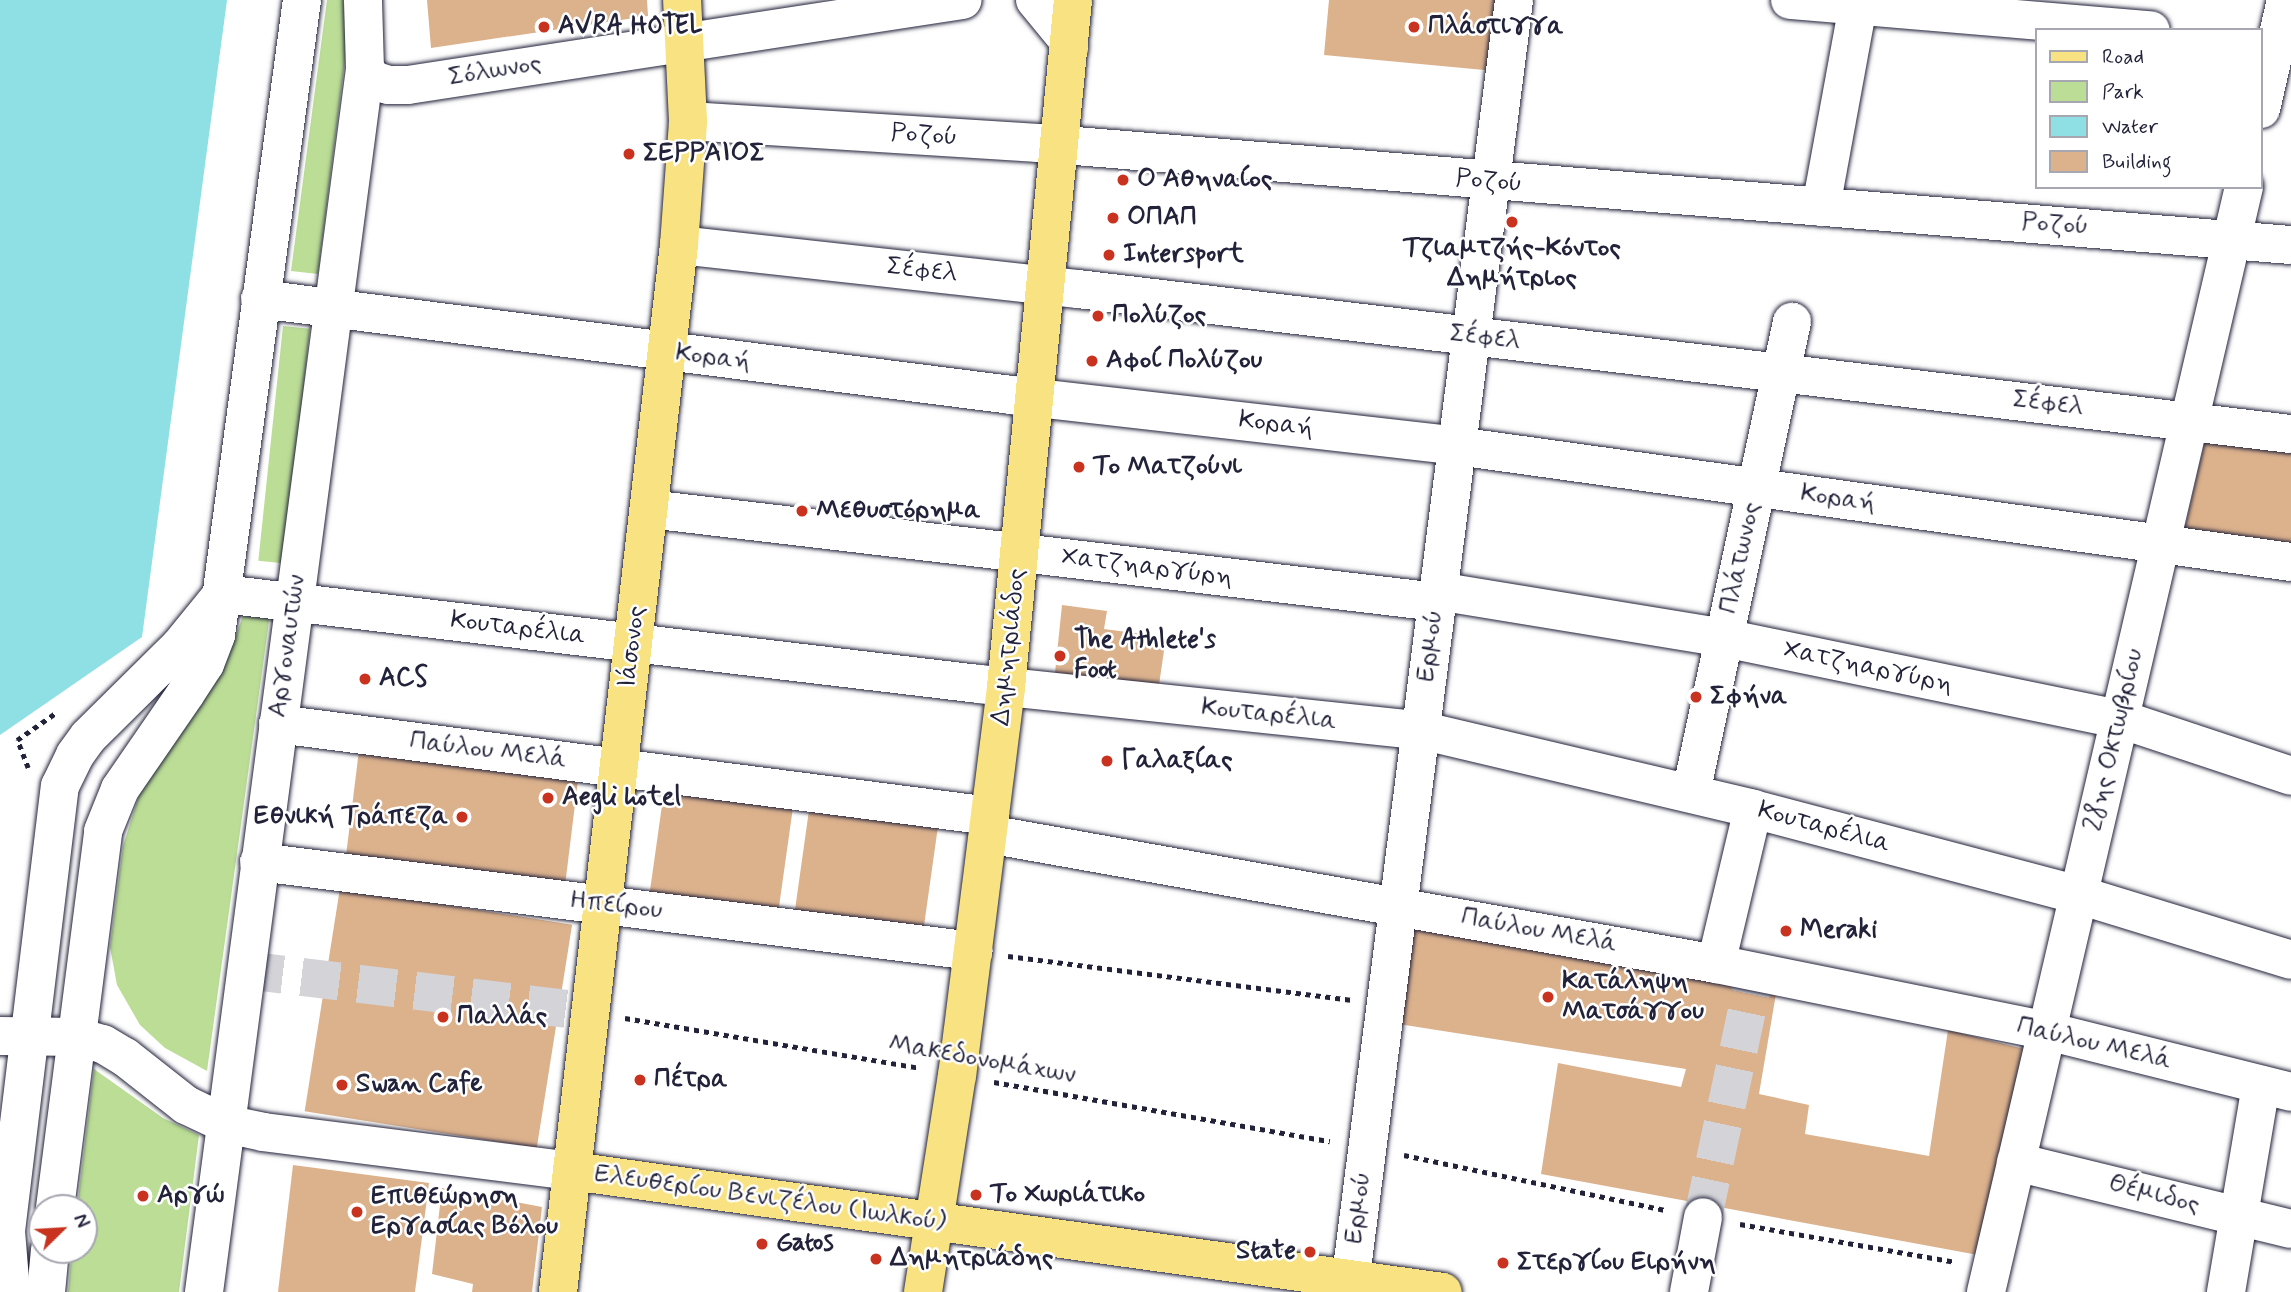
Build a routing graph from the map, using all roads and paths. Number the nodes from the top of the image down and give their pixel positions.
1 (302, 0) edge
2 (363, 0) edge
3 (682, 0) edge
4 (963, 0) edge
5 (1035, 0) edge
6 (1073, 0) edge
7 (1514, 0) edge
8 (1790, 0) edge
9 (2286, 0) edge
10 (1859, 3) edge
11 (2129, 28) edge
12 (2269, 39) edge
13 (686, 41) junction
14 (1069, 48) junction
15 (365, 69) junction
16 (2263, 92) edge
17 (688, 121) junction
18 (1061, 146) junction
19 (1491, 182) junction
20 (2244, 189) edge
21 (1821, 207) junction
22 (2232, 238) junction
23 (679, 245) junction
24 (2291, 245) edge
25 (1046, 285) junction
26 (260, 299) junction
27 (333, 309) junction
28 (1791, 322) dead end
29 (1471, 336) junction
30 (667, 352) junction
31 (1780, 373) junction
32 (1035, 398) junction
33 (2189, 421) junction
34 (2291, 434) edge
35 (1457, 446) junction
36 (1756, 487) junction
37 (649, 509) junction
38 (2161, 545) junction
39 (1020, 554) junction
40 (2291, 562) edge
41 (223, 594) junction
42 (1437, 597) junction
43 (294, 603) junction
44 (1724, 638) junction
45 (634, 643) junction
46 (1006, 687) junction
47 (59, 711) dead end
48 (2120, 719) junction
49 (278, 724) junction
50 (1420, 730) junction
51 (619, 768) junction
52 (2291, 776) edge
53 (26, 780) dead end
54 (1691, 793) junction
55 (1753, 809) junction
56 (989, 825) junction
57 (259, 862) junction
58 (2079, 895) junction
59 (603, 905) junction
60 (1398, 905) junction
61 (973, 951) junction
62 (2291, 960) edge
63 (1716, 964) junction
64 (1385, 1005) junction
65 (591, 1012) junction
66 (2047, 1031) junction
67 (14, 1035) edge
68 (78, 1037) junction
69 (957, 1076) junction
70 (2276, 1088) edge
71 (226, 1124) junction
72 (1367, 1147) junction
73 (2016, 1162) junction
74 (572, 1171) junction
75 (57, 1194) edge
76 (2238, 1215) junction
77 (1703, 1217) tunnel mouth
78 (934, 1221) junction
79 (2291, 1229) edge
80 (49, 1264) edge
81 (1349, 1286) edge
82 (11, 1292) edge
83 (46, 1292) edge
84 (204, 1292) edge
85 (558, 1292) edge
86 (923, 1292) edge
87 (1443, 1292) edge
88 (1689, 1292) edge
89 (1986, 1292) edge
90 (2226, 1292) edge

1 - 26 street
2 - 15 street, Αργοναυτών
3 - 13 main road, Ιάσονος
4 - 13 street, Σόλωνος
5 - 14 street
6 - 14 main road, Δημητριάδος
7 - 19 street, Ερμού
8 - 10 street
9 - 12 street
10 - 11 street
10 - 21 street
12 - 16 street
13 - 15 street, Σόλωνος
13 - 17 main road, Ιάσονος
14 - 18 main road, Δημητριάδος
15 - 27 street, Αργοναυτών
17 - 18 street, Ροζού
17 - 23 main road, Ιάσονος
18 - 19 street, Ροζού
18 - 25 main road, Δημητριάδος
19 - 21 street, Ροζού
19 - 29 street, Ερμού
20 - 22 street, 28ης Οκτωβρίου
21 - 22 street, Ροζού
22 - 24 street, Ροζού
22 - 33 street, 28ης Οκτωβρίου
23 - 25 street, Σέφελ
23 - 30 main road, Ιάσονος
25 - 29 street, Σέφελ
25 - 32 main road, Δημητριάδος
26 - 27 street, Κοραή
26 - 41 street
27 - 30 street, Κοραή
27 - 43 street, Αργοναυτών
28 - 31 street, Πλάτωνος
29 - 31 street, Σέφελ
29 - 35 street, Ερμού
30 - 32 street, Κοραή
30 - 37 main road, Ιάσονος
31 - 33 street, Σέφελ
31 - 36 street, Πλάτωνος
32 - 35 street, Κοραή
32 - 39 main road, Δημητριάδος
33 - 34 street, Σέφελ
33 - 38 street, 28ης Οκτωβρίου
35 - 36 street, Κοραή
35 - 42 street, Ερμού
36 - 38 street, Κοραή
36 - 44 street, Πλάτωνος
37 - 39 street, Χατζηαργύρη
37 - 45 main road, Ιάσονος
38 - 40 street, Κοραή
38 - 48 street, 28ης Οκτωβρίου
39 - 42 street, Χατζηαργύρη
39 - 46 main road, Δημητριάδος
41 - 43 street, Κουταρέλια
41 - 67 street
41 - 68 street
42 - 44 street, Χατζηαργύρη
42 - 50 street, Ερμού
43 - 45 street, Κουταρέλια
43 - 49 street, Αργοναυτών
44 - 48 street, Χατζηαργύρη
44 - 54 street, Πλάτωνος
45 - 46 street, Κουταρέλια
45 - 51 main road, Ιάσονος
46 - 50 street, Κουταρέλια
46 - 56 main road, Δημητριάδος
47 - 53 path
48 - 52 street, Χατζηαργύρη
48 - 58 street, 28ης Οκτωβρίου
49 - 51 street, Παύλου Μελά
49 - 57 street, Αργοναυτών
50 - 54 street, Κουταρέλια
50 - 60 street, Ερμού
51 - 56 street, Παύλου Μελά
51 - 59 main road, Ιάσονος
54 - 55 street, Κουταρέλια
55 - 58 street, Κουταρέλια
55 - 63 street
56 - 60 street, Παύλου Μελά
56 - 61 main road, Δημητριάδος
57 - 59 street, Ηπείρου
57 - 71 street, Αργοναυτών
58 - 62 street, Κουταρέλια
58 - 66 street, 28ης Οκτωβρίου
59 - 61 street, Ηπείρου
59 - 65 main road, Ιάσονος
60 - 63 street, Παύλου Μελά
60 - 64 street, Ερμού
61 - 64 path
61 - 69 main road, Δημητριάδος
63 - 66 street, Παύλου Μελά
64 - 72 street, Ερμού
65 - 69 path, Μακεδονομάχων
65 - 74 main road, Ιάσονος
66 - 70 street, Παύλου Μελά
66 - 73 street, 28ης Οκτωβρίου
67 - 68 street, Ελευθερίου Βενιζέλου (Ιωλκού)
67 - 82 street
68 - 71 street, Ελευθερίου Βενιζέλου (Ιωλκού)
68 - 75 street
69 - 72 path, Μακεδονομάχων
69 - 78 main road, Δημητριάδος
70 - 76 street
71 - 74 street, Ελευθερίου Βενιζέλου (Ιωλκού)
71 - 84 street, Αργοναυτών
72 - 81 street, Ερμού
73 - 76 street, Θέμιδος
73 - 89 street, 28ης Οκτωβρίου
74 - 78 main road, Ελευθερίου Βενιζέλου (Ιωλκού)
74 - 85 main road, Ιάσονος
76 - 79 street, Θέμιδος
76 - 90 street
77 - 88 street
78 - 81 main road, Ελευθερίου Βενιζέλου (Ιωλκού)
78 - 86 main road, Δημητριάδος
80 - 83 street
81 - 87 main road, Ελευθερίου Βενιζέλου (Ιωλκού)

